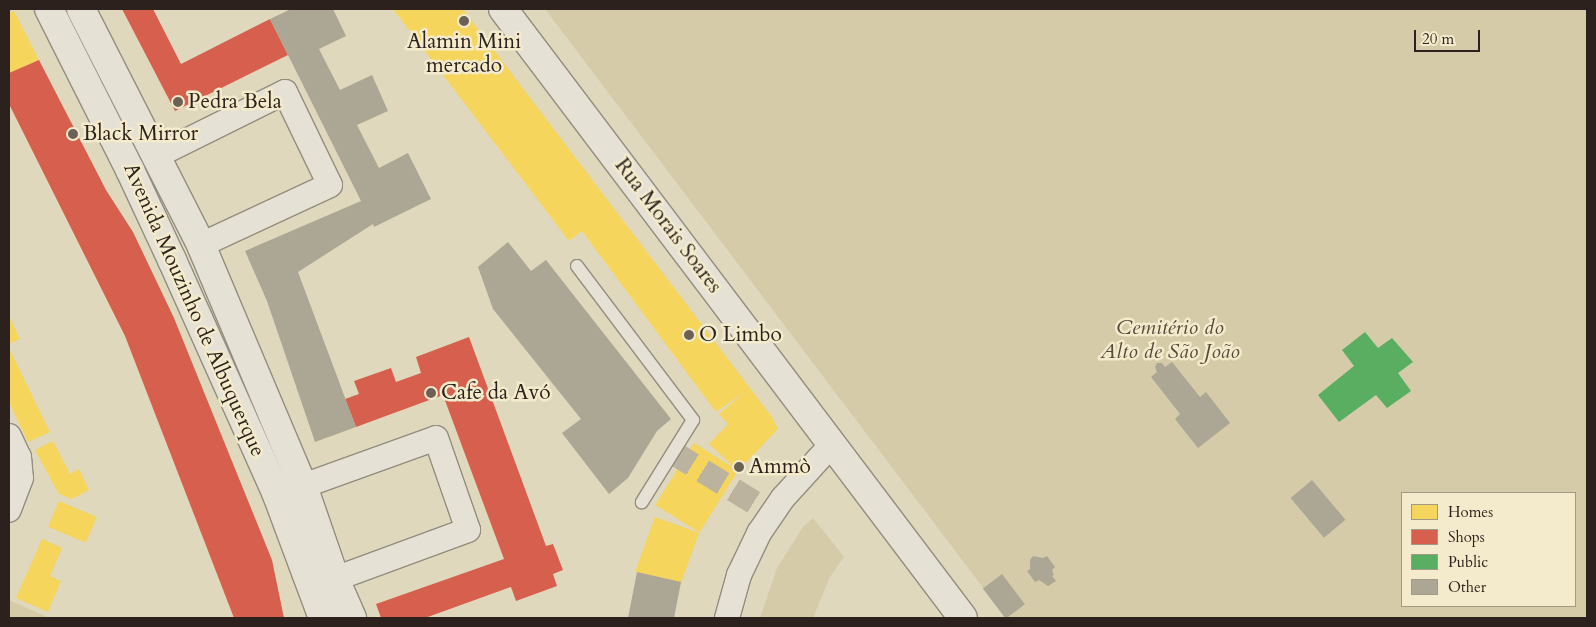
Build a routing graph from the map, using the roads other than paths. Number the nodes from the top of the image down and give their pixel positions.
1 (49, 9) edge
2 (81, 9) edge
3 (503, 9) edge
4 (156, 156) junction
5 (130, 170) junction
6 (200, 245) junction
7 (172, 260) junction
8 (577, 266) dead end
9 (9, 436) edge
10 (833, 443) junction
11 (303, 486) junction
12 (277, 495) junction
13 (642, 502) dead end
14 (9, 510) edge
15 (323, 582) junction
16 (323, 618) edge
17 (352, 618) edge
18 (728, 618) edge
19 (963, 618) edge

1 - 5 main road, Avenida Mouzinho de Albuquerque
2 - 4 main road, Avenida Mouzinho de Albuquerque
3 - 10 main road, Rua Morais Soares
4 - 5 main road
4 - 6 main road, Avenida Mouzinho de Albuquerque
4 - 6 street
5 - 7 main road, Avenida Mouzinho de Albuquerque
6 - 7 main road
6 - 11 main road, Avenida Mouzinho de Albuquerque
7 - 12 main road, Avenida Mouzinho de Albuquerque
8 - 13 lane
9 - 14 street
10 - 18 street
10 - 19 main road, Rua Morais Soares
11 - 12 main road
11 - 15 main road, Avenida Mouzinho de Albuquerque
11 - 15 street
12 - 15 main road, Avenida Mouzinho de Albuquerque
15 - 16 main road, Avenida Mouzinho de Albuquerque
15 - 17 main road, Avenida Mouzinho de Albuquerque

